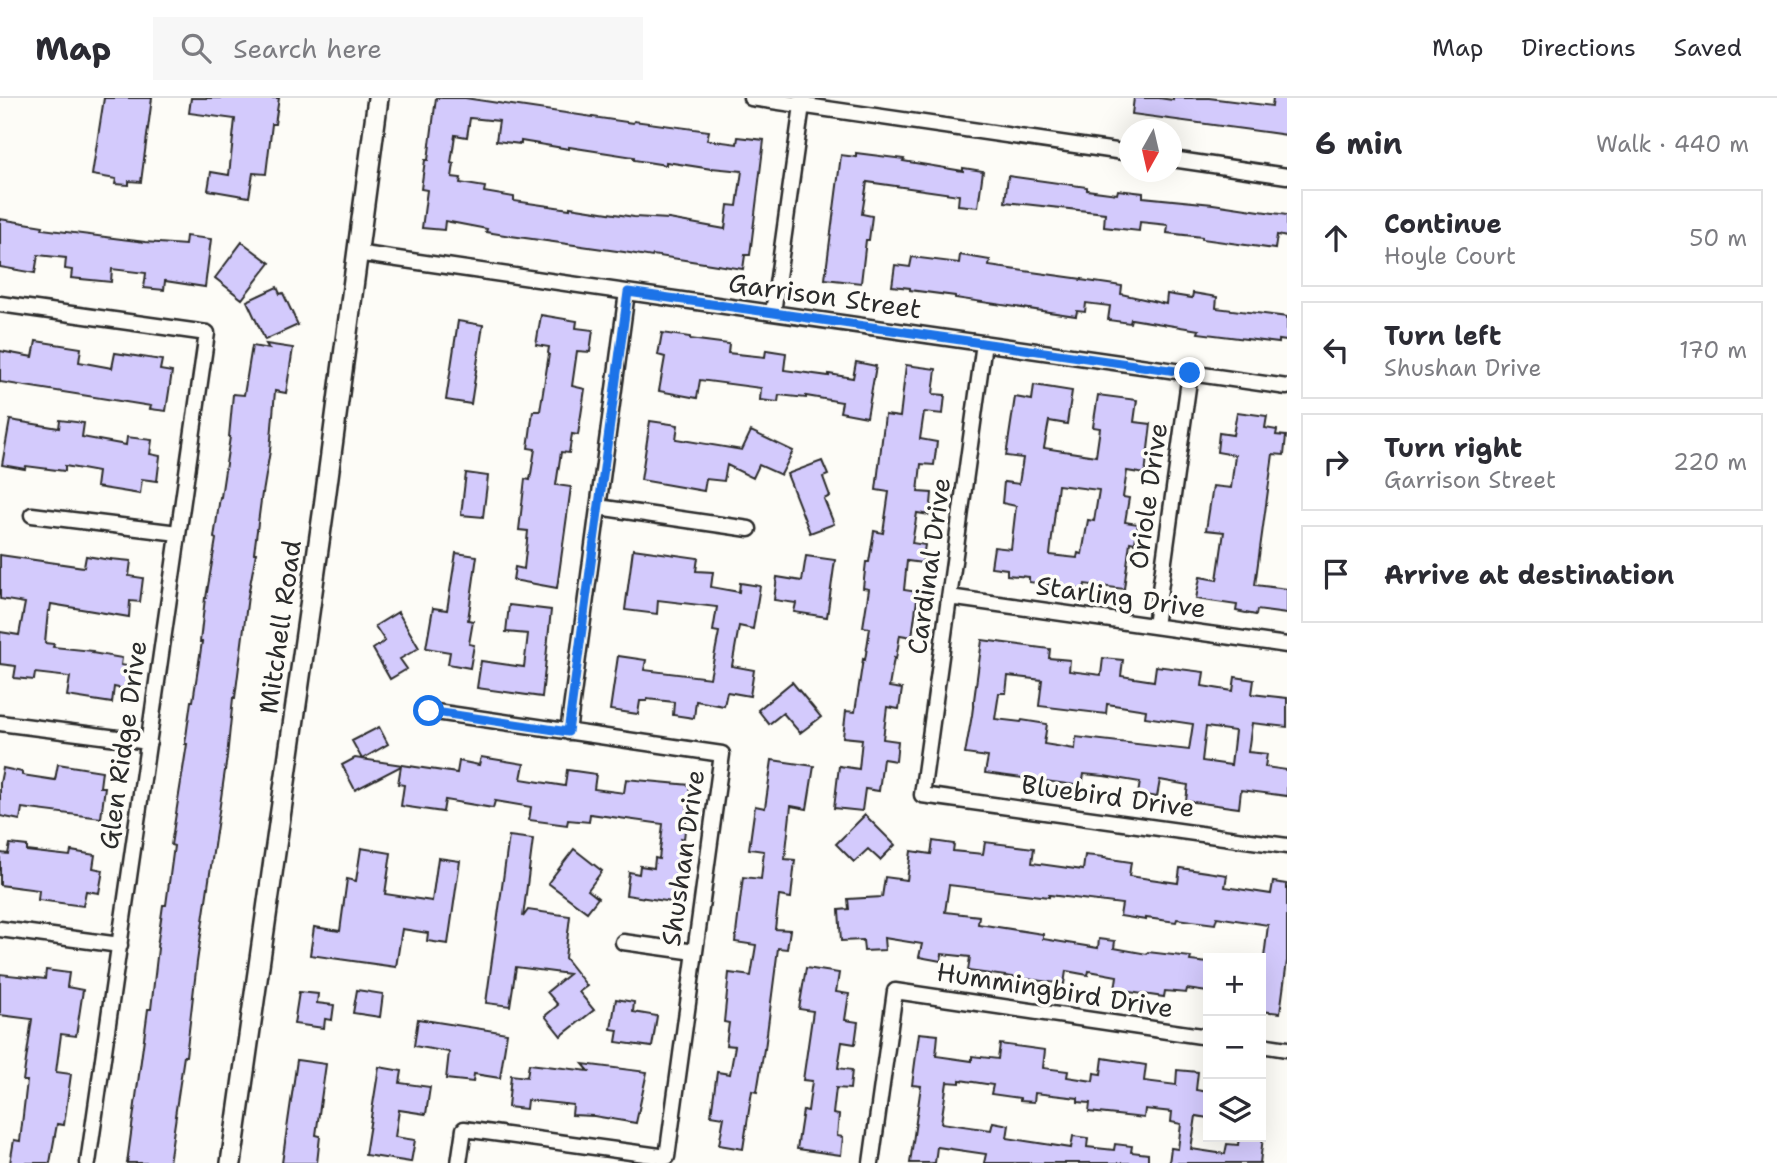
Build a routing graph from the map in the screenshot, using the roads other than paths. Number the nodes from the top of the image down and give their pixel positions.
1 (378, 98) edge
2 (751, 98) edge
3 (803, 102) edge
4 (1119, 151) edge
5 (1182, 161) edge
6 (1287, 176) edge
7 (356, 253) junction
8 (628, 292) junction
9 (0, 304) edge
10 (773, 313) junction
11 (984, 343) junction
12 (1190, 373) junction
13 (1287, 387) edge
14 (598, 507) junction
15 (32, 515) dead end
16 (749, 529) dead end
17 (178, 533) junction
18 (949, 597) junction
19 (1155, 626) junction
20 (1287, 645) edge
21 (429, 711) dead end
22 (0, 723) edge
23 (568, 732) junction
24 (149, 742) junction
25 (922, 796) joint
26 (1287, 846) edge
27 (0, 929) edge
28 (623, 942) dead end
29 (120, 944) junction
30 (695, 951) junction
31 (1203, 1036) edge
32 (1266, 1046) edge
33 (1287, 1049) edge
34 (88, 1163) edge
35 (231, 1163) edge
36 (459, 1163) edge
37 (872, 1163) edge

1 - 7 main road, Mitchell Road
2 - 3 street
3 - 4 street
3 - 10 street
5 - 6 street
7 - 8 street, Garrison Street
7 - 35 main road, Mitchell Road
8 - 10 street, Garrison Street
8 - 14 street
9 - 17 street, Glen Ridge Drive
10 - 11 street, Garrison Street
11 - 12 street, Garrison Street
11 - 18 street, Cardinal Drive
12 - 13 street, Garrison Street
12 - 19 street, Oriole Drive
14 - 16 street
14 - 23 street
15 - 17 street
17 - 24 street, Glen Ridge Drive
18 - 19 street, Starling Drive
18 - 25 street, Cardinal Drive
19 - 20 street, Starling Drive
21 - 23 street
22 - 24 street
23 - 30 street, Shushan Drive
24 - 29 street, Glen Ridge Drive
25 - 26 street, Bluebird Drive
27 - 29 street
28 - 30 street
29 - 34 street, Glen Ridge Drive
30 - 36 street, Shushan Drive
31 - 37 street, Hummingbird Drive
32 - 33 street

